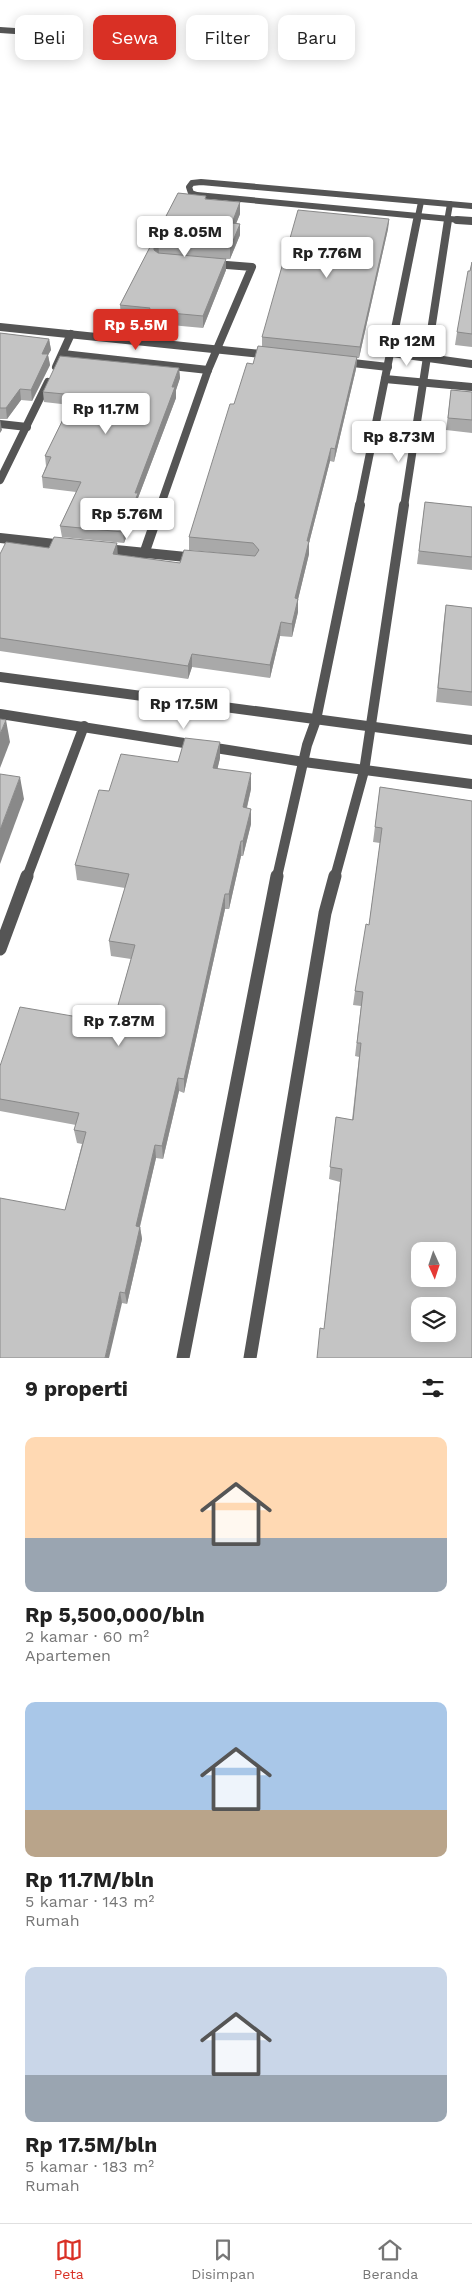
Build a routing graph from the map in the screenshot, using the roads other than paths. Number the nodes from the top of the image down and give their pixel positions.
1 (0, 30) edge
2 (15, 31) edge
3 (421, 202) junction
4 (450, 204) junction
5 (472, 206) edge
6 (418, 216) junction
7 (447, 219) junction
8 (472, 222) edge
9 (206, 263) edge
10 (0, 327) edge
11 (71, 334) junction
12 (216, 349) junction
13 (392, 353) junction
14 (62, 354) junction
15 (281, 356) edge
16 (426, 357) junction
17 (339, 362) edge
18 (472, 364) edge
19 (388, 367) junction
20 (208, 370) junction
21 (385, 379) junction
22 (422, 382) junction
23 (472, 387) edge
24 (0, 424) edge
25 (26, 427) junction
26 (0, 480) edge
27 (0, 538) edge
28 (77, 546) edge
29 (96, 548) edge
30 (144, 554) junction
31 (203, 559) edge
32 (0, 676) edge
33 (0, 714) edge
34 (316, 720) junction
35 (84, 726) junction
36 (372, 726) junction
37 (472, 740) edge
38 (304, 762) junction
39 (364, 771) junction
40 (472, 784) edge
41 (0, 949) edge
42 (183, 1358) edge
43 (250, 1358) edge

1 - 2 street
3 - 4 street
3 - 6 street
3 - 6 street
4 - 5 street
4 - 7 street
6 - 7 street
6 - 13 street
7 - 8 street
7 - 16 street
9 - 12 street
10 - 11 street
11 - 12 street
11 - 14 street
12 - 15 street
12 - 20 street
13 - 16 street
13 - 19 street
14 - 20 street
14 - 25 street
16 - 18 street
16 - 22 street
17 - 19 street
19 - 21 street
20 - 30 street
21 - 22 street
21 - 34 street
22 - 23 street
22 - 36 street
24 - 25 street
25 - 26 street
27 - 28 street
29 - 30 street
30 - 31 street
32 - 34 street
33 - 35 street
34 - 36 street
34 - 38 street
35 - 38 street
35 - 41 street
36 - 37 street
36 - 39 street
38 - 39 street
38 - 42 street
39 - 40 street
39 - 43 street

